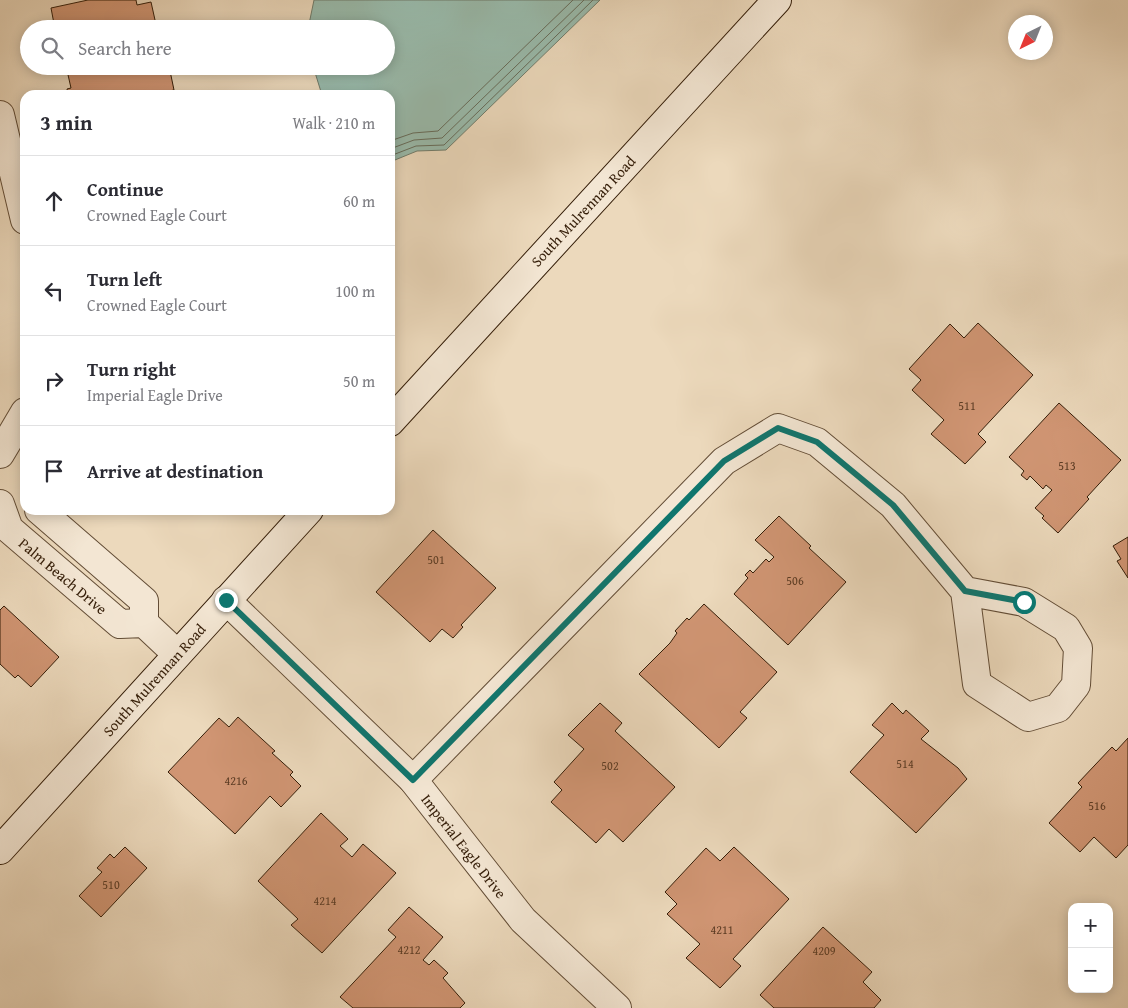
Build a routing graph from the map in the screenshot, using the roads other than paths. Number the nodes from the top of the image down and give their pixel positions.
1 (777, 0) edge
2 (0, 115) edge
3 (20, 199) edge
4 (395, 417) edge
5 (20, 420) edge
6 (0, 454) edge
7 (9, 504) edge
8 (45, 515) edge
9 (304, 515) edge
10 (965, 591) junction
11 (226, 600) junction
12 (144, 623) junction
13 (177, 654) junction
14 (413, 780) junction
15 (0, 850) edge
16 (617, 1008) edge

1 - 4 street, South Mulrennan Road
2 - 3 street
5 - 6 street
7 - 12 street, Palm Beach Drive
8 - 12 street
9 - 11 street, South Mulrennan Road
10 - 10 street
10 - 14 street
11 - 13 street, South Mulrennan Road
11 - 14 street, Imperial Eagle Drive
12 - 13 street
13 - 15 street, South Mulrennan Road
14 - 16 street, Imperial Eagle Drive

